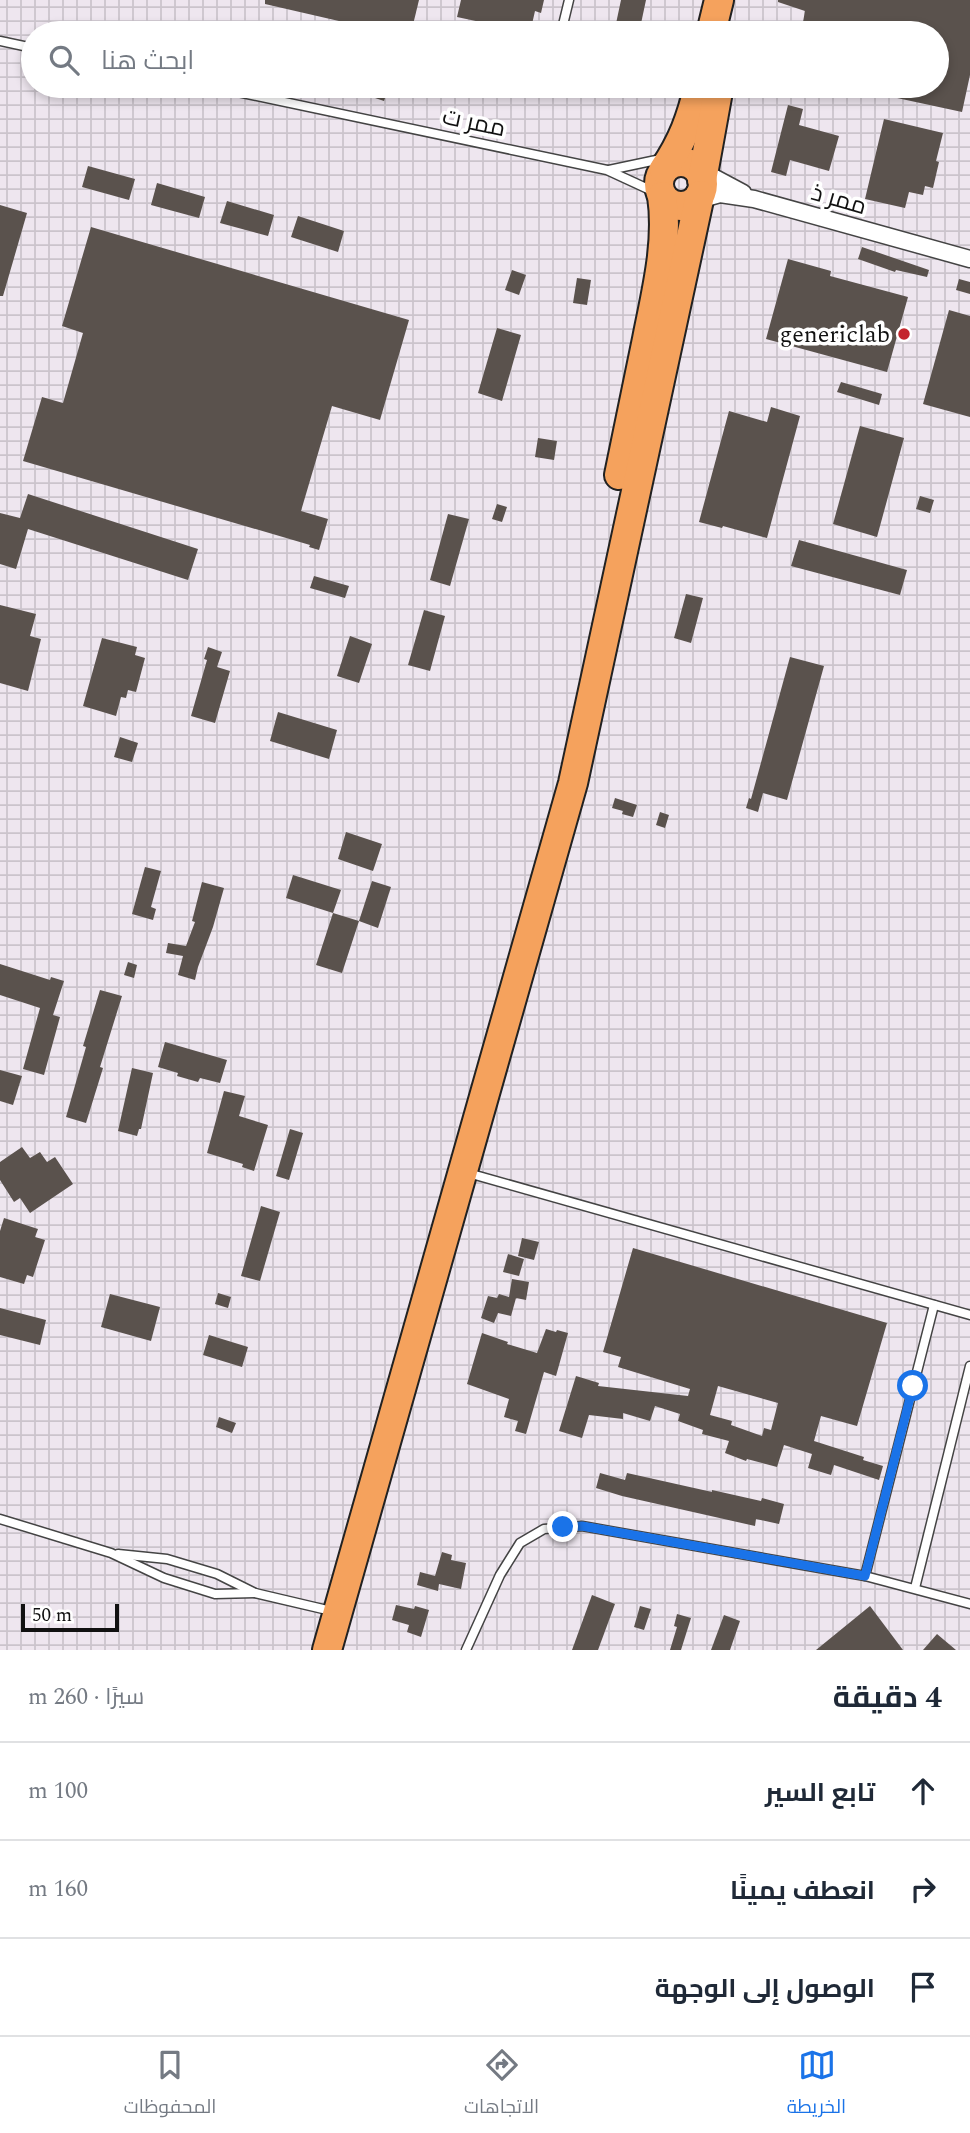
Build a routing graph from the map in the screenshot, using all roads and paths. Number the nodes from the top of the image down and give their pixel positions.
1 (569, 0) edge
2 (719, 0) edge
3 (737, 0) edge
4 (564, 21) edge
5 (715, 21) edge
6 (733, 21) edge
7 (0, 41) edge
8 (21, 45) edge
9 (266, 98) edge
10 (696, 98) edge
11 (715, 98) edge
12 (607, 170) junction
13 (688, 180) junction
14 (754, 199) junction
15 (970, 259) edge
16 (460, 1170) junction
17 (934, 1305) junction
18 (970, 1315) edge
19 (970, 1366) edge
20 (0, 1520) edge
21 (111, 1553) junction
22 (865, 1576) junction
23 (915, 1588) junction
24 (255, 1593) junction
25 (970, 1604) edge
26 (323, 1609) junction
27 (311, 1650) edge
28 (327, 1650) edge
29 (467, 1650) edge

1 - 4 lane
2 - 5 highway
3 - 6 highway
7 - 8 lane
9 - 12 lane, ممر ت
10 - 13 highway
11 - 13 highway
12 - 13 lane, ممر ت
12 - 13 lane, ممر ت
13 - 14 street
13 - 14 street, ممر ذ
13 - 16 highway
13 - 26 highway
14 - 15 street, ممر ذ
16 - 17 lane
16 - 28 highway
17 - 18 lane
17 - 22 lane
19 - 23 lane
20 - 21 lane
21 - 24 lane
21 - 24 lane
22 - 23 lane
22 - 29 lane
23 - 25 lane
24 - 26 lane
26 - 27 highway

